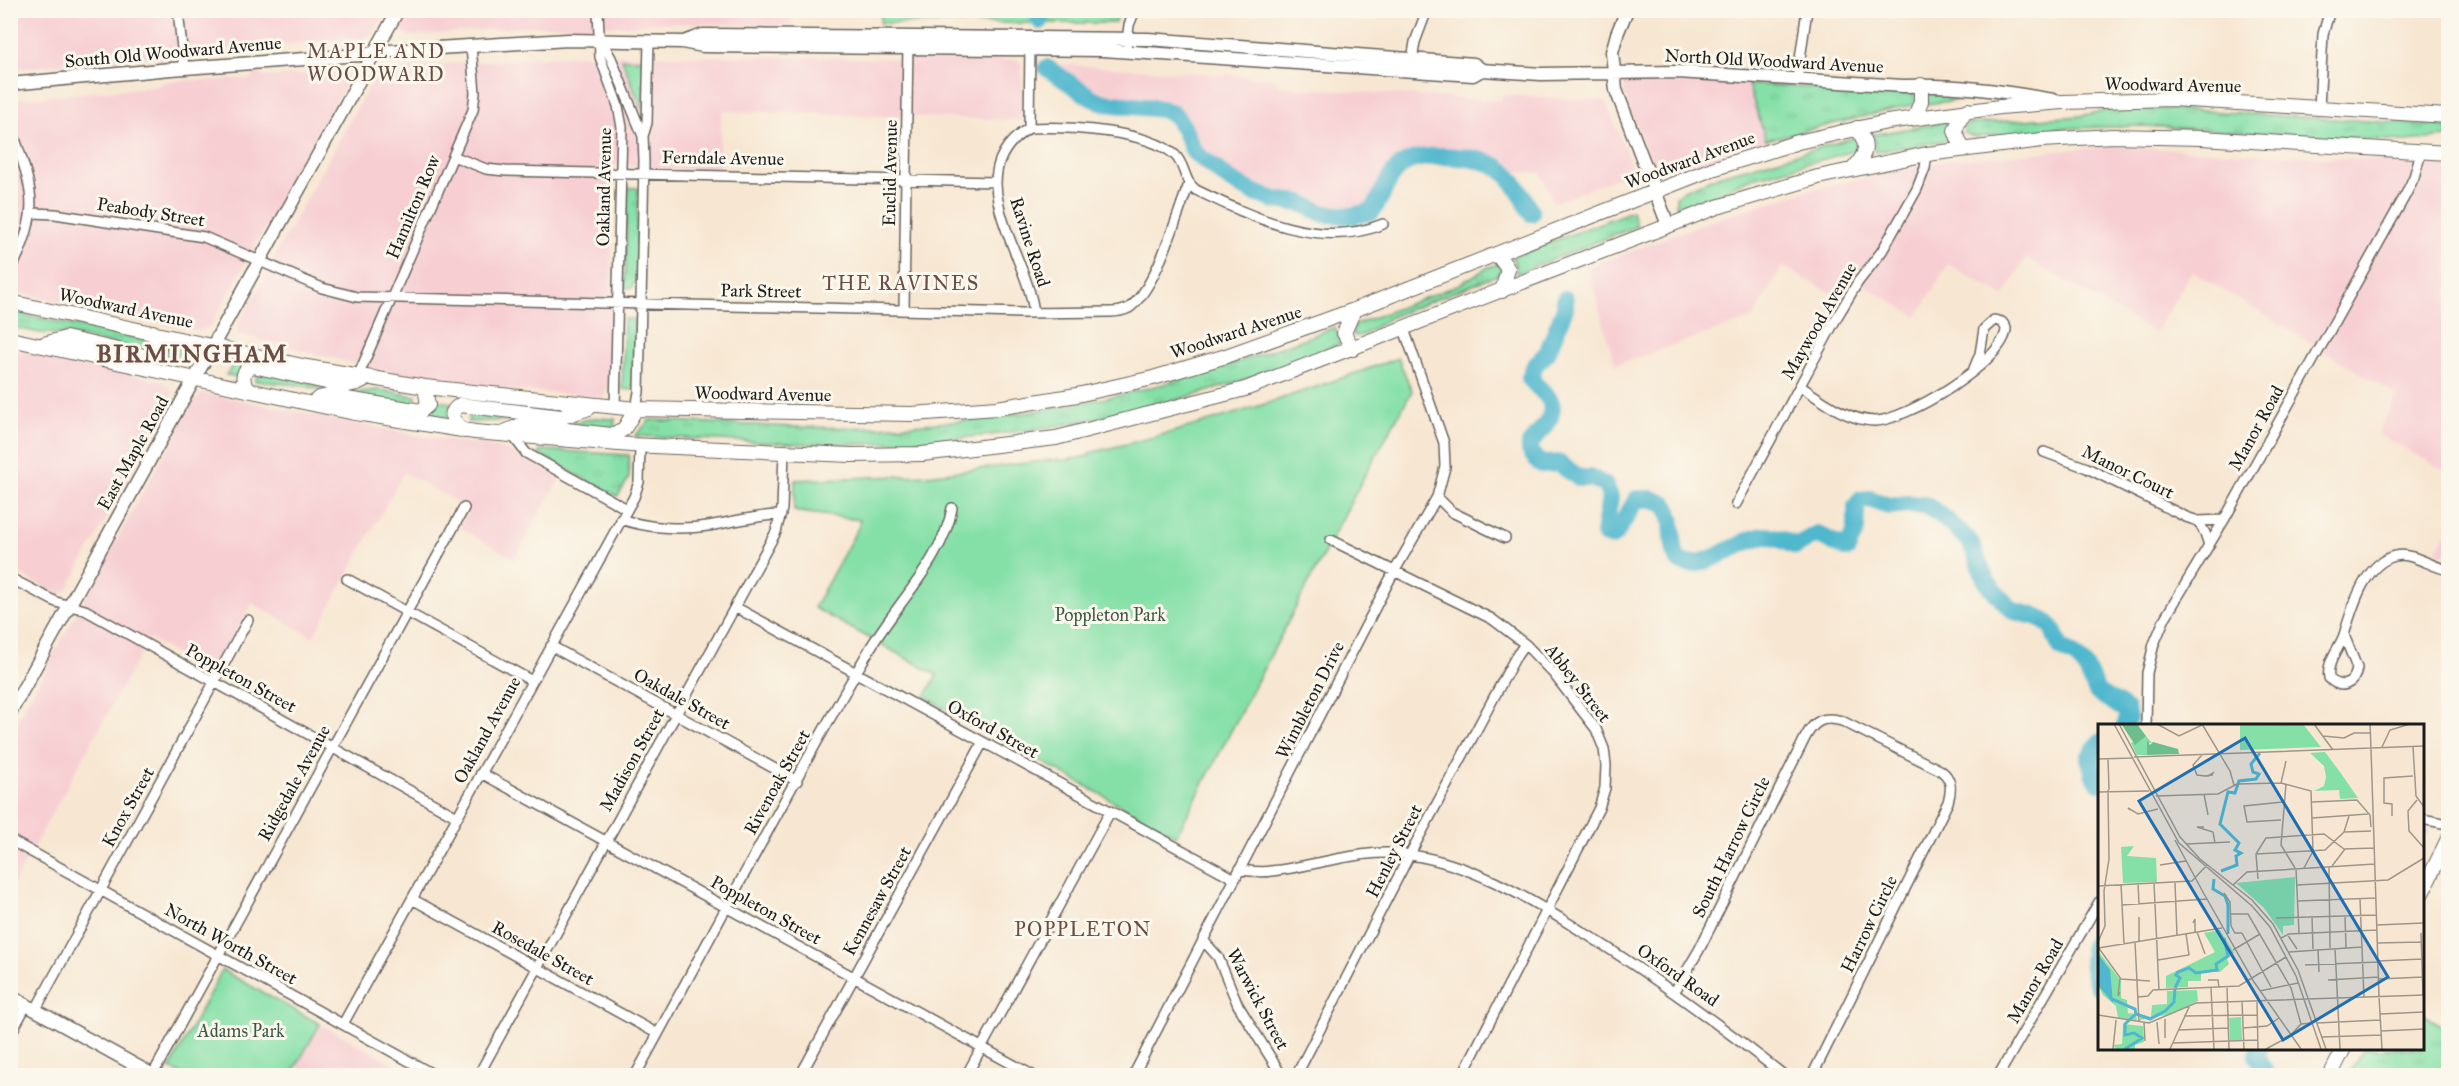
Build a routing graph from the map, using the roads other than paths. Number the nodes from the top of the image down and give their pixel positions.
1 (178, 10) edge
2 (398, 10) edge
3 (598, 10) edge
4 (1135, 10) edge
5 (1427, 10) edge
6 (1627, 10) edge
7 (1807, 10) edge
8 (2330, 10) edge
9 (601, 40) junction
10 (649, 42) junction
11 (908, 42) junction
12 (1030, 43) junction
13 (1127, 45) junction
14 (471, 46) junction
15 (1262, 48) junction
16 (374, 54) junction
17 (1260, 62) junction
18 (1411, 65) junction
19 (184, 68) junction
20 (1614, 72) junction
21 (1797, 80) junction
22 (10, 84) edge
23 (1921, 86) junction
24 (2063, 102) junction
25 (2319, 108) junction
26 (1968, 110) junction
27 (2448, 116) edge
28 (1915, 117) junction
29 (10, 123) edge
30 (1029, 128) junction
31 (1857, 128) junction
32 (643, 136) junction
33 (1963, 148) junction
34 (2421, 152) junction
35 (2448, 153) edge
36 (1926, 154) junction
37 (453, 156) junction
38 (1853, 169) junction
39 (621, 173) junction
40 (644, 173) junction
41 (906, 179) junction
42 (995, 182) junction
43 (1189, 184) junction
44 (1655, 191) junction
45 (33, 213) junction
46 (1383, 224) dead end
47 (1668, 225) junction
48 (1497, 254) junction
49 (260, 261) junction
50 (10, 272) edge
51 (1502, 291) junction
52 (392, 298) junction
53 (10, 302) edge
54 (618, 304) junction
55 (641, 304) junction
56 (903, 310) junction
57 (1354, 310) junction
58 (1034, 313) junction
59 (1404, 329) junction
60 (153, 332) junction
61 (10, 339) edge
62 (42, 345) junction
63 (213, 345) junction
64 (1353, 349) junction
65 (1973, 371) junction
66 (363, 377) junction
67 (195, 379) junction
68 (1800, 386) junction
69 (425, 387) junction
70 (247, 390) junction
71 (314, 403) junction
72 (594, 406) junction
73 (615, 408) junction
74 (636, 409) junction
75 (464, 431) junction
76 (498, 434) junction
77 (513, 436) junction
78 (640, 446) junction
79 (784, 452) junction
80 (2044, 452) dead end
81 (1437, 497) junction
82 (1736, 504) dead end
83 (952, 507) dead end
84 (464, 508) dead end
85 (627, 508) junction
86 (781, 515) junction
87 (621, 519) junction
88 (2224, 520) junction
89 (2198, 521) junction
90 (1504, 538) dead end
91 (1331, 540) dead end
92 (2209, 545) junction
93 (2448, 570) edge
94 (1395, 571) junction
95 (10, 578) edge
96 (347, 579) dead end
97 (69, 606) junction
98 (735, 607) junction
99 (407, 612) junction
100 (248, 620) dead end
101 (2344, 635) junction
102 (1525, 644) junction
103 (551, 646) junction
104 (856, 673) junction
105 (532, 681) junction
106 (216, 682) junction
107 (10, 712) edge
108 (676, 714) junction
109 (2146, 724) edge
110 (983, 742) junction
111 (333, 747) junction
112 (481, 773) junction
113 (797, 780) junction
114 (1951, 785) joint
115 (1110, 812) junction
116 (458, 817) junction
117 (2423, 819) edge
118 (2448, 824) edge
119 (2448, 839) edge
120 (10, 840) edge
121 (606, 841) junction
122 (1410, 854) junction
123 (1237, 875) junction
124 (2423, 889) edge
125 (102, 891) junction
126 (412, 899) junction
127 (2098, 904) edge
128 (727, 908) junction
129 (1546, 909) junction
130 (1203, 940) junction
131 (219, 955) junction
132 (536, 968) junction
133 (854, 977) junction
134 (1675, 991) junction
135 (10, 996) edge
136 (32, 1007) junction
137 (343, 1024) junction
138 (658, 1034) junction
139 (10, 1035) edge
140 (981, 1047) junction
141 (2342, 1050) edge
142 (154, 1075) edge
143 (436, 1076) edge
144 (478, 1076) edge
145 (635, 1076) edge
146 (800, 1076) edge
147 (966, 1076) edge
148 (1034, 1076) edge
149 (1133, 1076) edge
150 (1282, 1076) edge
151 (1296, 1076) edge
152 (1462, 1076) edge
153 (1785, 1076) edge
154 (1812, 1076) edge
155 (1998, 1076) edge
156 (2330, 1076) edge

1 - 19 street
2 - 16 street, East Maple Road
3 - 9 street
4 - 13 street
5 - 18 street
6 - 20 street
7 - 21 street
8 - 25 street
9 - 10 street, North Old Woodward Avenue
9 - 14 street, North Old Woodward Avenue
9 - 32 street, Oakland Avenue
9 - 39 street, Oakland Avenue
10 - 11 street, North Old Woodward Avenue
10 - 32 street, Oakland Avenue
11 - 12 street, North Old Woodward Avenue
11 - 41 street, Euclid Avenue
12 - 13 street, North Old Woodward Avenue
12 - 30 street
13 - 15 street, North Old Woodward Avenue
13 - 17 street, North Old Woodward Avenue
14 - 16 street, North Old Woodward Avenue
14 - 37 street, Hamilton Row
15 - 17 street
15 - 18 street, North Old Woodward Avenue
16 - 19 street, South Old Woodward Avenue
16 - 49 street, East Maple Road
17 - 18 street, North Old Woodward Avenue
18 - 20 street, North Old Woodward Avenue
19 - 22 street, South Old Woodward Avenue
20 - 21 street, North Old Woodward Avenue
20 - 44 street
21 - 23 street, North Old Woodward Avenue
23 - 24 street, North Old Woodward Avenue
23 - 28 main road
24 - 25 main road, Woodward Avenue
24 - 26 main road, Woodward Avenue
25 - 27 main road, Woodward Avenue
26 - 28 main road, Woodward Avenue
26 - 33 main road
28 - 31 main road, Woodward Avenue
29 - 45 street
30 - 42 street
30 - 43 street
31 - 38 main road
31 - 44 main road, Woodward Avenue
32 - 40 street, Oakland Avenue
33 - 34 main road
33 - 36 main road
34 - 35 main road
34 - 88 street, Manor Road
36 - 38 main road
36 - 68 street, Maywood Avenue
37 - 39 street, Ferndale Avenue
37 - 52 street, Hamilton Row
38 - 47 main road
39 - 40 street, Ferndale Avenue
39 - 54 street, Oakland Avenue
40 - 41 street, Ferndale Avenue
40 - 55 street, Oakland Avenue
41 - 42 street, Ferndale Avenue
41 - 56 street, Euclid Avenue
42 - 58 street, Ravine Road
43 - 46 street
43 - 58 street, Park Street
44 - 47 street
44 - 48 main road, Woodward Avenue
45 - 49 street, Peabody Street
45 - 50 street
47 - 51 main road
48 - 51 main road
48 - 57 main road, Woodward Avenue
49 - 52 street, Park Street
49 - 63 street, East Maple Road
51 - 59 main road
52 - 54 street, Park Street
52 - 66 street, Hamilton Row
53 - 60 main road, Woodward Avenue
54 - 55 street, Park Street
54 - 73 street, Oakland Avenue
55 - 56 street, Park Street
55 - 74 street, Oakland Avenue
56 - 58 street, Park Street
57 - 64 main road
57 - 74 main road, Woodward Avenue
59 - 64 main road
59 - 81 street, Wimbleton Drive
60 - 62 main road
60 - 63 main road, Woodward Avenue
61 - 62 main road
62 - 67 main road
63 - 66 main road, Woodward Avenue
63 - 67 street, East Maple Road
64 - 79 main road
65 - 65 street
65 - 68 street
66 - 69 main road, Woodward Avenue
66 - 70 main road
67 - 70 main road
67 - 97 street, East Maple Road
68 - 82 street, Maywood Avenue
69 - 71 main road
69 - 72 main road, Woodward Avenue
70 - 71 main road
71 - 75 main road
72 - 73 main road, Woodward Avenue
72 - 75 main road
73 - 74 main road, Woodward Avenue
74 - 76 main road
75 - 76 main road
76 - 77 main road
77 - 78 main road
77 - 85 street
78 - 79 main road
78 - 85 street, Oakland Avenue
79 - 86 street, Madison Street
80 - 89 street, Manor Court
81 - 90 street
81 - 94 street, Wimbleton Drive
83 - 104 street, Rivenoak Street
84 - 99 street, Ridgedale Avenue
85 - 87 street, Oakland Avenue
86 - 87 street
86 - 98 street, Madison Street
87 - 103 street, Oakland Avenue
88 - 89 street, Manor Court
88 - 92 street, Manor Road
89 - 92 street
91 - 94 street, Abbey Street
92 - 109 street, Manor Road
93 - 101 street
94 - 102 street, Abbey Street
94 - 123 street, Wimbleton Drive
95 - 97 street, Poppleton Street
96 - 99 street
97 - 106 street, Poppleton Street
97 - 107 street, East Maple Road
98 - 104 street, Oxford Street
98 - 108 street, Madison Street
99 - 105 street
99 - 111 street, Ridgedale Avenue
100 - 106 street, Knox Street
101 - 101 street
102 - 122 street, Henley Street
102 - 129 street, Abbey Street
103 - 105 street, Oakland Avenue
103 - 108 street, Oakdale Street
104 - 110 street, Oxford Street
104 - 113 street, Rivenoak Street
105 - 112 street, Oakland Avenue
106 - 111 street, Poppleton Street
106 - 125 street, Knox Street
108 - 113 street, Oakdale Street
108 - 121 street, Madison Street
110 - 115 street, Oxford Street
110 - 133 street, Kennesaw Street
111 - 116 street, Poppleton Street
111 - 131 street, Ridgedale Avenue
112 - 116 street, Oakland Avenue
112 - 121 street, Poppleton Street
113 - 128 street, Rivenoak Street
114 - 134 street, South Harrow Circle
114 - 154 street, Harrow Circle
115 - 123 street, Oxford Street
115 - 140 street
116 - 126 street, Oakland Avenue
117 - 118 street
119 - 124 main road
120 - 125 street, North Worth Street
121 - 128 street, Poppleton Street
121 - 132 street, Madison Street
122 - 123 street, Oxford Street
122 - 129 street, Oxford Street
122 - 151 street, Henley Street
123 - 130 street, Wimbleton Drive
125 - 131 street, North Worth Street
125 - 136 street, Knox Street
126 - 132 street, Rosedale Street
126 - 137 street, Oakland Avenue
127 - 155 street, Manor Road
128 - 133 street, Poppleton Street
128 - 138 street, Rivenoak Street
129 - 134 street, Oxford Road
129 - 152 street, Abbey Street
130 - 149 street, Wimbleton Drive
130 - 150 street, Warwick Street
131 - 137 street, North Worth Street
131 - 142 street, Ridgedale Avenue
132 - 138 street, Rosedale Street
132 - 144 street, Madison Street
133 - 140 street, Poppleton Street
133 - 146 street, Kennesaw Street
134 - 153 street, Oxford Road
135 - 136 street
136 - 139 street, Knox Street
136 - 142 street
137 - 143 street, North Worth Street
138 - 145 street, Rivenoak Street
140 - 147 street
140 - 148 street, Poppleton Street
141 - 156 main road

